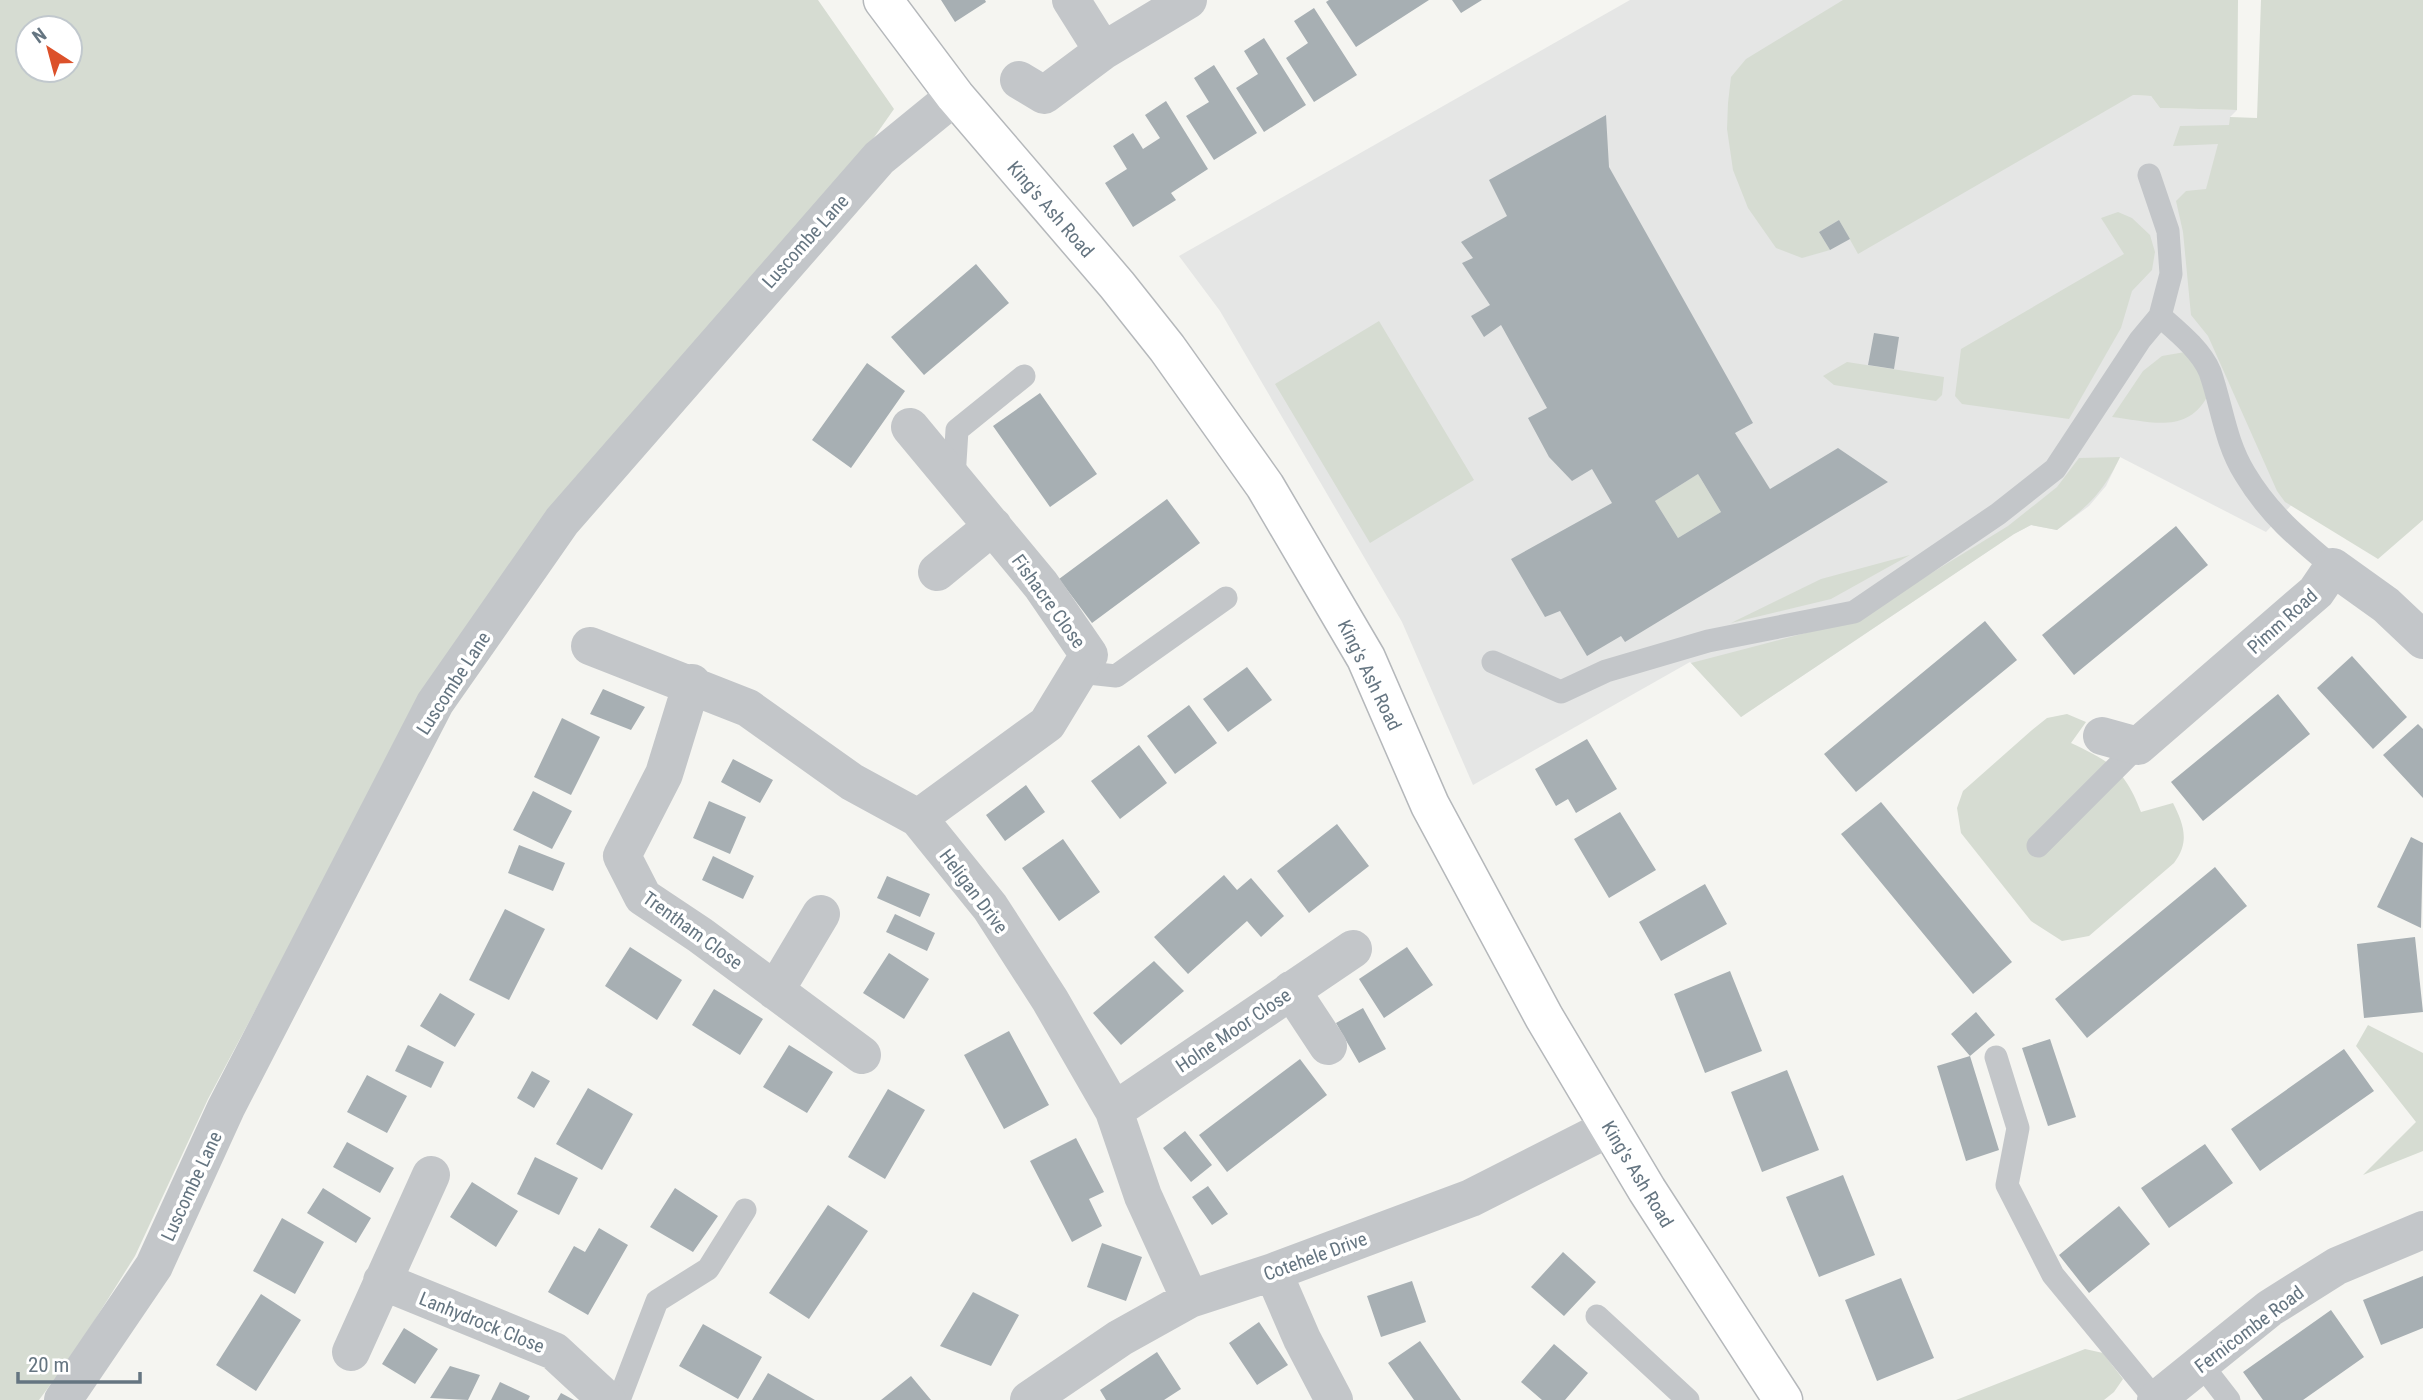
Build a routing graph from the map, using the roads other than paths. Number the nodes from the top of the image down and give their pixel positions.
1 (883, 0) edge
2 (1072, 0) edge
3 (1188, 0) edge
4 (1104, 51) junction
5 (1020, 80) dead end
6 (955, 96) junction
7 (2149, 175) dead end
8 (2160, 316) junction
9 (1024, 376) dead end
10 (909, 427) dead end
11 (954, 478) junction
12 (993, 526) junction
13 (2333, 567) junction
14 (937, 572) dead end
15 (1226, 598) dead end
16 (2423, 640) edge
17 (590, 646) dead end
18 (1493, 662) dead end
19 (1079, 672) junction
20 (692, 683) junction
21 (2102, 736) dead end
22 (2143, 759) junction
23 (918, 818) junction
24 (2038, 846) dead end
25 (821, 914) dead end
26 (1353, 949) dead end
27 (1292, 990) junction
28 (775, 991) junction
29 (1328, 1046) dead end
30 (862, 1055) dead end
31 (1996, 1057) dead end
32 (1114, 1111) junction
33 (1609, 1128) junction
34 (431, 1175) dead end
35 (745, 1210) dead end
36 (2423, 1230) edge
37 (1273, 1272) junction
38 (382, 1282) junction
39 (1190, 1299) junction
40 (1597, 1316) dead end
41 (351, 1352) dead end
42 (2202, 1364) junction
43 (62, 1400) edge
44 (607, 1400) edge
45 (619, 1400) edge
46 (1029, 1400) edge
47 (1334, 1400) edge
48 (1688, 1400) edge
49 (1783, 1400) edge
50 (2156, 1400) edge
51 (2229, 1400) edge

1 - 6 highway, King's Ash Road
2 - 4 street
3 - 4 street
4 - 5 street
6 - 33 highway, King's Ash Road
6 - 43 street, Luscombe Lane
7 - 8 lane
8 - 13 lane
8 - 18 lane
9 - 11 lane
10 - 11 street, Fishacre Close
11 - 12 street, Fishacre Close
12 - 14 street
12 - 19 street, Fishacre Close
13 - 16 street
13 - 22 street, Pimm Road
15 - 19 lane
17 - 20 street, Heligan Drive
19 - 23 street, Fishacre Close
20 - 23 street, Heligan Drive
20 - 28 street, Trentham Close
21 - 22 street
22 - 24 lane
23 - 32 street, Heligan Drive
25 - 28 street
26 - 27 street, Holne Moor Close
27 - 29 street
27 - 32 street, Holne Moor Close
28 - 30 street, Trentham Close
31 - 50 lane
32 - 39 street, Heligan Drive
33 - 37 street, Cotehele Drive
33 - 49 highway, King's Ash Road
34 - 38 street
35 - 45 lane
36 - 42 street, Fernicombe Road
37 - 39 street, Cotehele Drive
37 - 47 street
38 - 41 street
38 - 44 street, Lanhydrock Close
39 - 46 street, Cotehele Drive
40 - 48 lane
42 - 50 street, Fernicombe Road
42 - 51 lane

